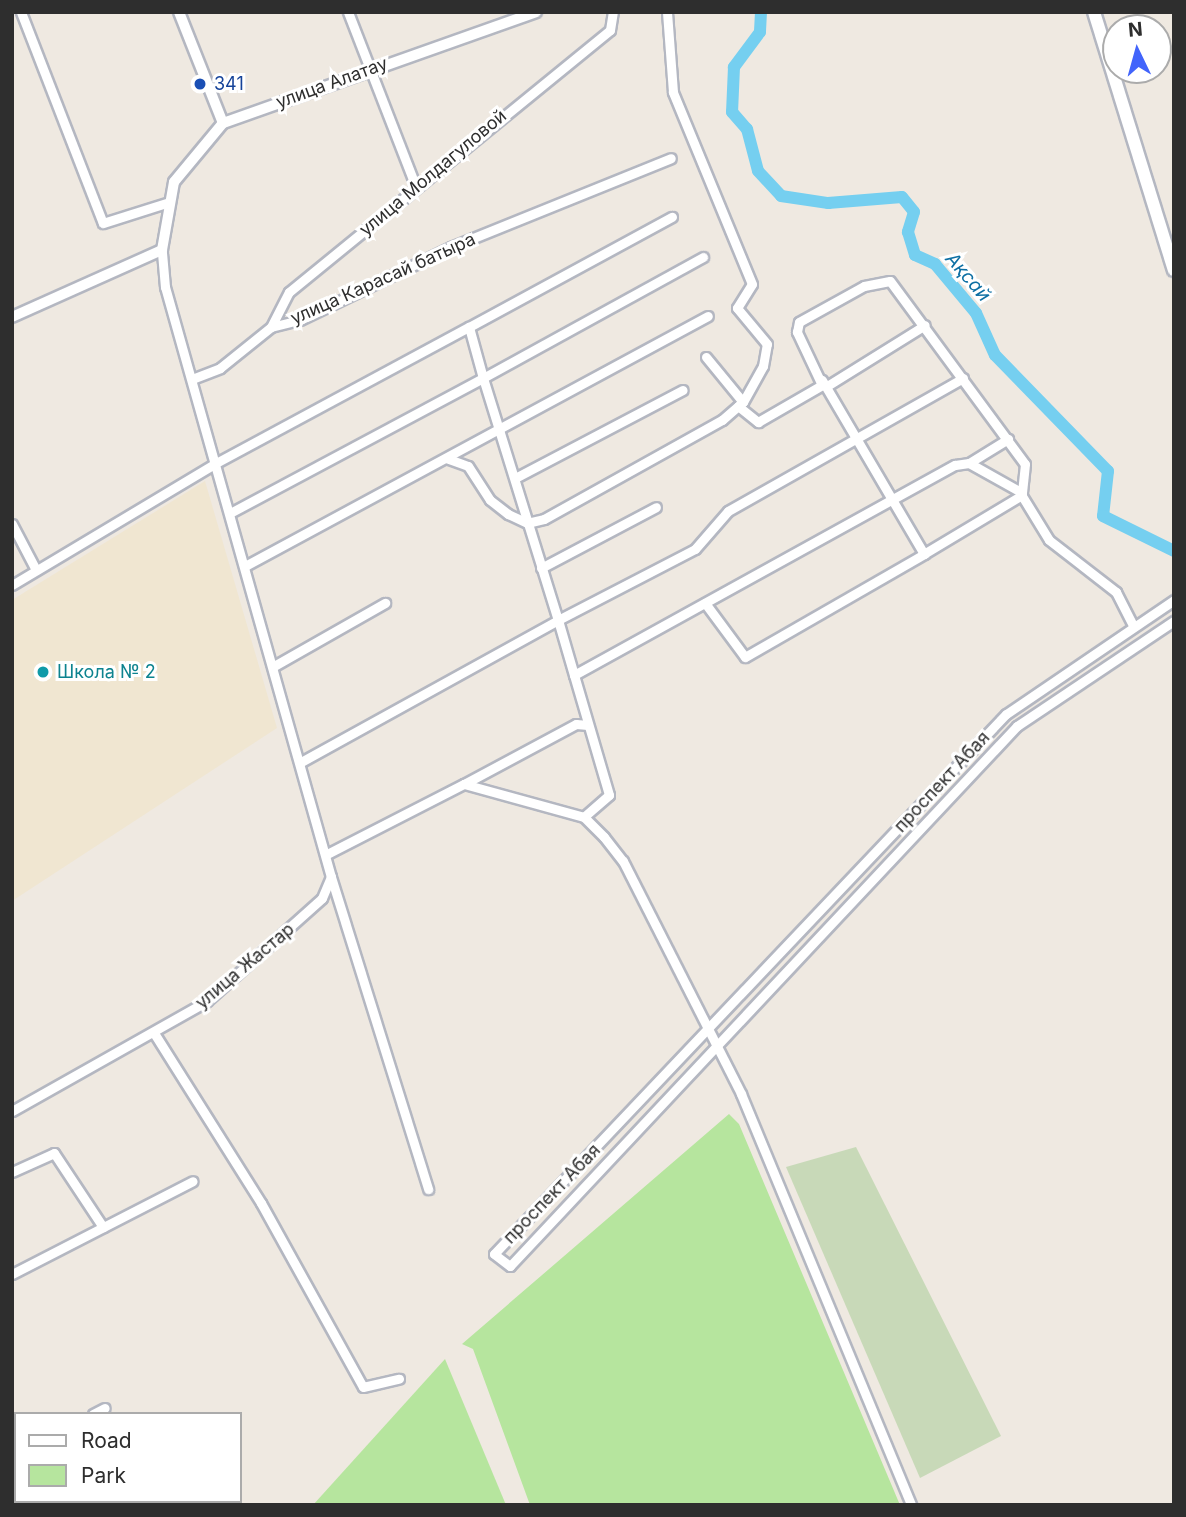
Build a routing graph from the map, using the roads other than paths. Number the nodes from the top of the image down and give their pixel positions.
1 (21, 12) edge
2 (179, 12) edge
3 (348, 12) edge
4 (536, 12) edge
5 (613, 12) edge
6 (667, 12) edge
7 (1094, 12) edge
8 (370, 68) junction
9 (223, 122) junction
10 (671, 158) dead end
11 (416, 187) junction
12 (166, 203) junction
13 (673, 217) dead end
14 (162, 250) junction
15 (703, 257) dead end
16 (1174, 270) edge
17 (708, 316) dead end
18 (12, 317) edge
19 (925, 326) junction
20 (271, 327) junction
21 (469, 327) junction
22 (706, 356) dead end
23 (483, 378) junction
24 (963, 378) junction
25 (192, 379) junction
26 (825, 383) junction
27 (683, 390) dead end
28 (740, 404) junction
29 (498, 429) junction
30 (1008, 439) junction
31 (857, 440) junction
32 (446, 458) junction
33 (216, 463) junction
34 (969, 463) junction
35 (517, 477) junction
36 (1022, 495) junction
37 (892, 499) junction
38 (656, 507) dead end
39 (230, 513) junction
40 (527, 523) junction
41 (12, 524) edge
42 (924, 554) junction
43 (245, 566) junction
44 (541, 568) junction
45 (36, 570) junction
46 (12, 585) edge
47 (1174, 600) edge
48 (385, 603) dead end
49 (705, 603) junction
50 (558, 620) junction
51 (1174, 621) edge
52 (1133, 625) junction
53 (274, 666) junction
54 (574, 675) junction
55 (589, 725) junction
56 (301, 762) junction
57 (464, 784) junction
58 (584, 817) junction
59 (327, 854) junction
60 (331, 877) junction
61 (710, 1029) junction
62 (154, 1033) junction
63 (718, 1046) junction
64 (12, 1111) edge
65 (12, 1172) edge
66 (193, 1181) dead end
67 (428, 1189) dead end
68 (103, 1227) junction
69 (12, 1274) edge
70 (399, 1379) dead end
71 (105, 1408) dead end
72 (97, 1412) edge
73 (911, 1505) edge

1 - 12 street
2 - 9 street
3 - 8 street
4 - 8 street, улица Алатау
5 - 11 street, улица Молдагуловой
6 - 28 street
7 - 16 main road
8 - 9 street, улица Алатау
8 - 11 street
9 - 12 street
10 - 20 street, улица Карасай батыра
11 - 20 street, улица Молдагуловой
12 - 14 street
13 - 21 street
14 - 18 street
14 - 25 street
15 - 23 street
17 - 29 street
19 - 24 street
19 - 26 street
19 - 26 street
20 - 25 street, улица Карасай батыра
21 - 23 street
21 - 33 street
22 - 28 street
23 - 29 street
23 - 39 street
24 - 30 street
24 - 31 street
25 - 33 street
26 - 28 street
26 - 31 street
27 - 35 street
28 - 40 street
29 - 32 street
29 - 35 street
30 - 34 street
30 - 36 street
31 - 37 street
31 - 50 street
32 - 40 street
32 - 43 street
33 - 39 street
33 - 45 street
34 - 36 street
34 - 37 street
35 - 40 street
36 - 42 street
36 - 52 street
37 - 42 street
37 - 49 street
38 - 44 street
39 - 43 street
40 - 44 street
41 - 45 street
42 - 49 street
43 - 53 street
44 - 50 street
45 - 46 street
47 - 52 street, проспект Абая
48 - 53 street
49 - 54 street
50 - 54 street
50 - 56 street
51 - 63 street, проспект Абая
52 - 61 street, проспект Абая
53 - 56 street
54 - 55 street
55 - 57 street
55 - 58 street
56 - 59 street
57 - 58 street
57 - 59 street
58 - 61 street
59 - 60 street
60 - 62 street, улица Жастар
60 - 67 street
61 - 63 street
61 - 63 street, проспект Абая
62 - 64 street, улица Жастар
62 - 70 street
63 - 73 street
65 - 68 street
66 - 68 street
68 - 69 street
71 - 72 street

